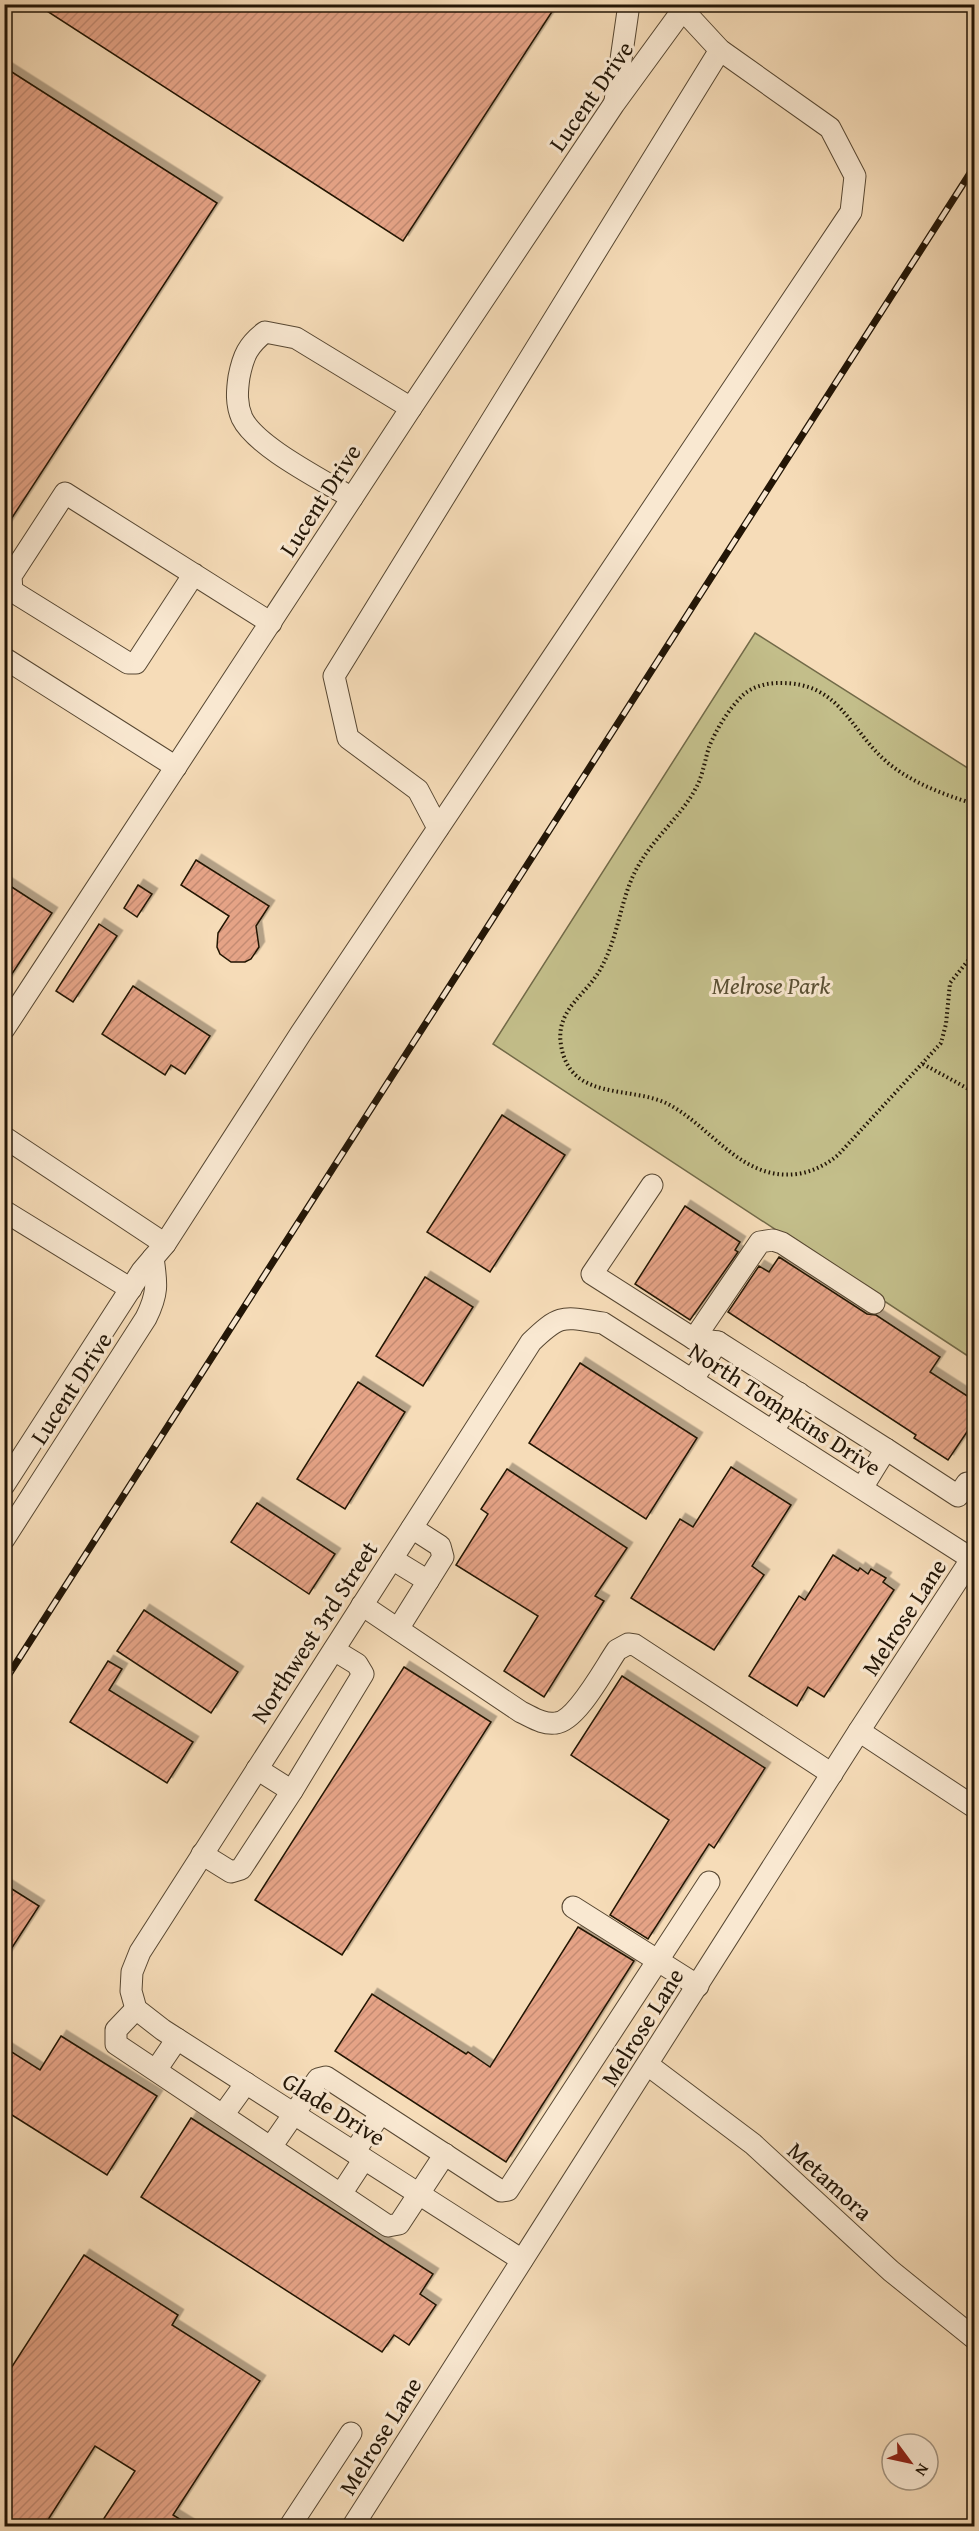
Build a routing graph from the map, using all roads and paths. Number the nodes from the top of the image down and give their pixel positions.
1 (629, 4) edge
2 (685, 7) edge
3 (720, 50) junction
4 (614, 104) junction
5 (411, 408) junction
6 (352, 498) junction
7 (194, 574) junction
8 (271, 623) junction
9 (4, 658) edge
10 (177, 767) junction
11 (975, 804) edge
12 (438, 828) junction
13 (975, 953) edge
14 (4, 1029) edge
15 (923, 1064) junction
16 (975, 1092) edge
17 (4, 1137) edge
18 (652, 1185) dead end
19 (4, 1211) edge
20 (159, 1251) junction
21 (130, 1289) junction
22 (622, 1294) junction
23 (874, 1303) dead end
24 (565, 1317) joint
25 (603, 1323) junction
26 (668, 1323) junction
27 (694, 1339) junction
28 (718, 1342) junction
29 (648, 1352) junction
30 (692, 1380) junction
31 (799, 1393) junction
32 (772, 1431) junction
33 (886, 1449) junction
34 (972, 1481) edge
35 (4, 1485) edge
36 (861, 1488) junction
37 (412, 1528) junction
38 (4, 1539) edge
39 (973, 1557) edge
40 (392, 1559) junction
41 (428, 1581) junction
42 (363, 1605) junction
43 (398, 1629) junction
44 (334, 1650) junction
45 (860, 1731) junction
46 (256, 1769) junction
47 (832, 1774) junction
48 (292, 1791) junction
49 (975, 1807) edge
50 (202, 1854) junction
51 (709, 1882) dead end
52 (573, 1907) dead end
53 (658, 1960) junction
54 (698, 1986) junction
55 (133, 2000) junction
56 (177, 2039) junction
57 (648, 2065) junction
58 (156, 2070) junction
59 (246, 2083) junction
60 (381, 2113) junction
61 (223, 2115) junction
62 (294, 2115) junction
63 (271, 2147) junction
64 (445, 2154) junction
65 (359, 2156) junction
66 (341, 2194) junction
67 (418, 2194) junction
68 (522, 2260) junction
69 (975, 2338) edge
70 (351, 2433) dead end
71 (290, 2526) edge
72 (353, 2526) edge

1 - 4 street
2 - 3 street
2 - 4 street, Lucent Drive
3 - 12 street
3 - 12 street
4 - 5 street, Lucent Drive
5 - 6 street, Lucent Drive
5 - 6 street
6 - 8 street, Lucent Drive
7 - 7 street
7 - 8 street
8 - 10 street, Lucent Drive
9 - 10 street
10 - 14 street, Lucent Drive
11 - 15 path
12 - 20 street
13 - 15 path
15 - 16 path
17 - 20 street
18 - 22 street
19 - 21 street
20 - 21 street
20 - 38 street, Lucent Drive
21 - 35 street
22 - 25 street
22 - 26 street
23 - 27 street
24 - 25 street, North Tompkins Drive
24 - 37 street, Northwest 3rd Street
25 - 29 street, North Tompkins Drive
26 - 27 street
26 - 29 street
27 - 28 street
28 - 30 street
28 - 31 street
29 - 30 street, North Tompkins Drive
30 - 32 street, North Tompkins Drive
31 - 32 street
31 - 33 street
32 - 36 street, North Tompkins Drive
33 - 34 street
33 - 36 street
36 - 39 street, North Tompkins Drive
37 - 40 street, Northwest 3rd Street
37 - 41 street
39 - 45 street, Melrose Lane
40 - 41 street
40 - 42 street, Northwest 3rd Street
41 - 43 street
42 - 43 street
42 - 44 street, Northwest 3rd Street
43 - 47 street
44 - 46 street, Northwest 3rd Street
44 - 48 street
45 - 47 street, Melrose Lane
45 - 49 street
46 - 48 street
46 - 50 street, Northwest 3rd Street
47 - 54 street, Melrose Lane
48 - 50 street
50 - 55 street, Northwest 3rd Street
51 - 53 street
52 - 53 street
53 - 54 street
53 - 64 street
54 - 57 street, Melrose Lane
55 - 56 street, Glade Drive
55 - 58 street
56 - 58 street
56 - 59 street, Glade Drive
57 - 68 street, Melrose Lane
57 - 69 street, Metamora
58 - 61 street
59 - 61 street
59 - 62 street, Glade Drive
60 - 62 street
60 - 64 street
60 - 65 street
61 - 63 street
62 - 63 street
62 - 65 street, Glade Drive
63 - 66 street
64 - 67 street
65 - 66 street
65 - 67 street, Glade Drive
66 - 67 street
67 - 68 street, Glade Drive
68 - 72 street, Melrose Lane
70 - 71 street

